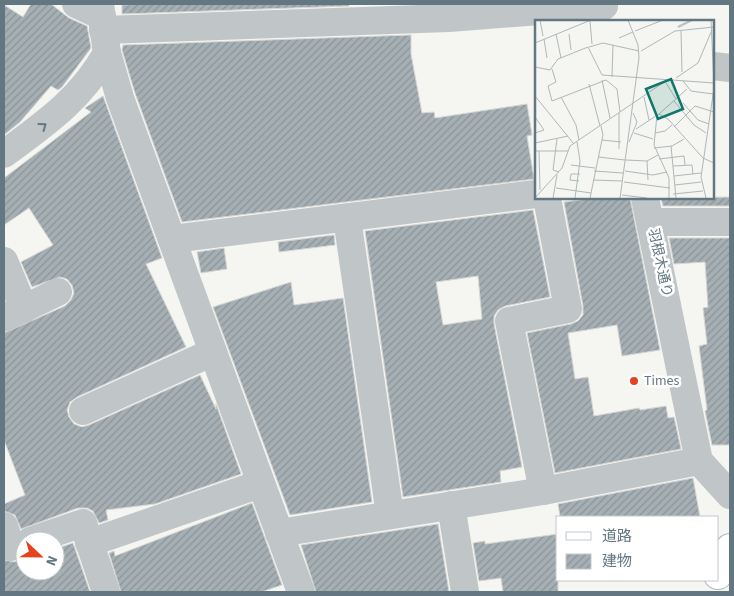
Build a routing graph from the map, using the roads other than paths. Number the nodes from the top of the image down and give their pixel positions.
1 (76, 4) edge
2 (463, 10) edge
3 (605, 10) edge
4 (243, 14) edge
5 (103, 26) edge
6 (714, 66) edge
7 (730, 68) edge
8 (4, 154) edge
9 (535, 194) edge
10 (547, 199) edge
11 (648, 210) edge
12 (346, 218) junction
13 (730, 222) edge
14 (172, 239) junction
15 (4, 261) edge
16 (58, 292) dead end
17 (14, 313) edge
18 (213, 352) junction
19 (83, 411) dead end
20 (699, 462) junction
21 (260, 484) junction
22 (543, 491) junction
23 (730, 495) edge
24 (451, 505) junction
25 (390, 516) junction
26 (54, 531) edge
27 (279, 533) junction
28 (89, 543) junction
29 (730, 548) edge
30 (719, 572) edge
31 (297, 591) edge
32 (106, 592) edge
33 (465, 592) edge

1 - 5 street
2 - 3 street
2 - 4 street
4 - 5 street
8 -> 5 street
5 - 14 street
6 - 7 street
9 - 12 street
10 - 22 street
11 - 13 street
11 - 20 street, 羽根木通り
12 - 14 street
12 - 25 street
14 - 18 street
15 - 17 street
16 - 17 street
18 - 19 street
18 - 21 street
20 - 22 street
20 - 23 street
21 - 27 street
21 - 28 street
22 - 24 street
24 - 25 street
24 - 33 street
25 - 27 street
26 - 28 street
27 - 31 street
28 - 32 street
29 - 30 main road

